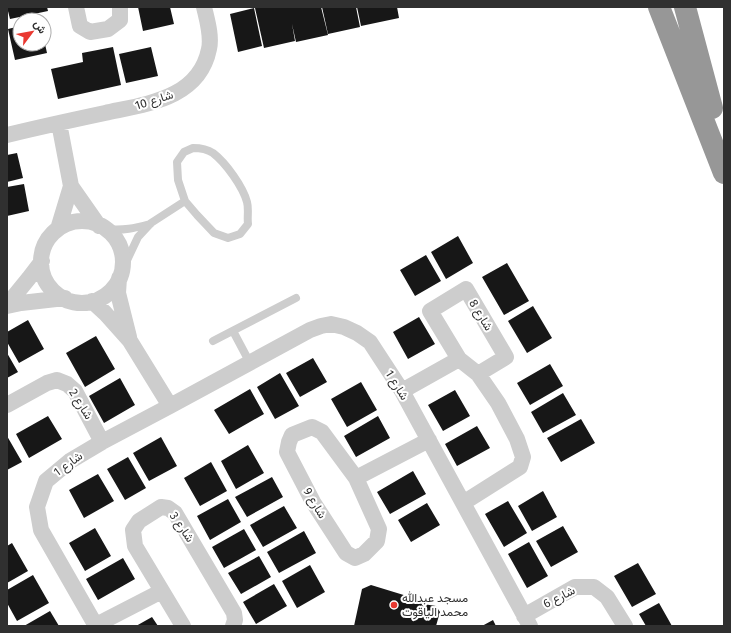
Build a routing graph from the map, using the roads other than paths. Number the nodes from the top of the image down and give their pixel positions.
1 (76, 7) edge
2 (120, 7) edge
3 (204, 7) edge
4 (659, 7) edge
5 (684, 7) edge
6 (59, 123) junction
7 (7, 135) edge
8 (724, 152) edge
9 (724, 173) edge
10 (71, 186) junction
11 (185, 201) junction
12 (151, 223) junction
13 (103, 228) junction
14 (58, 230) junction
15 (42, 261) junction
16 (120, 276) junction
17 (65, 298) junction
18 (296, 298) dead end
19 (92, 301) junction
20 (7, 306) edge
21 (233, 331) junction
22 (130, 341) junction
23 (213, 341) dead end
24 (459, 359) junction
25 (250, 363) junction
26 (478, 374) junction
27 (402, 391) junction
28 (7, 405) edge
29 (170, 406) junction
30 (429, 440) junction
31 (102, 442) junction
32 (356, 478) junction
33 (463, 503) junction
34 (162, 591) junction
35 (527, 621) edge
36 (96, 626) edge
37 (183, 626) edge
38 (233, 626) edge
39 (624, 626) edge

1 - 2 street
3 - 6 street, شارع 10
4 - 9 highway
5 - 8 highway
6 - 7 street, شارع 10
6 - 10 street
10 - 13 street
10 - 14 street
11 - 11 lane
11 - 12 lane
12 - 13 lane
12 - 16 lane
13 - 14 street
13 - 16 street
14 - 15 street
15 - 17 street
15 - 20 street
16 - 19 street
16 - 22 street
17 - 19 street
17 - 20 street
18 - 21 lane
19 - 22 street
21 - 23 lane
21 - 25 lane
22 - 29 street
24 - 26 street, شارع 8
24 - 26 street, شارع 8
24 - 27 street
25 - 27 street, شارع 1
25 - 29 street, شارع 1
26 - 33 street, شارع 8
27 - 30 street, شارع 1
28 - 31 street, شارع 2
29 - 31 street, شارع 1
30 - 32 street
30 - 33 street, شارع 1
31 - 36 street, شارع 1
32 - 32 street, شارع 9
33 - 35 street, شارع 1
34 - 36 street
34 - 37 street, شارع 3
34 - 38 street, شارع 3
35 - 39 street, شارع 6

